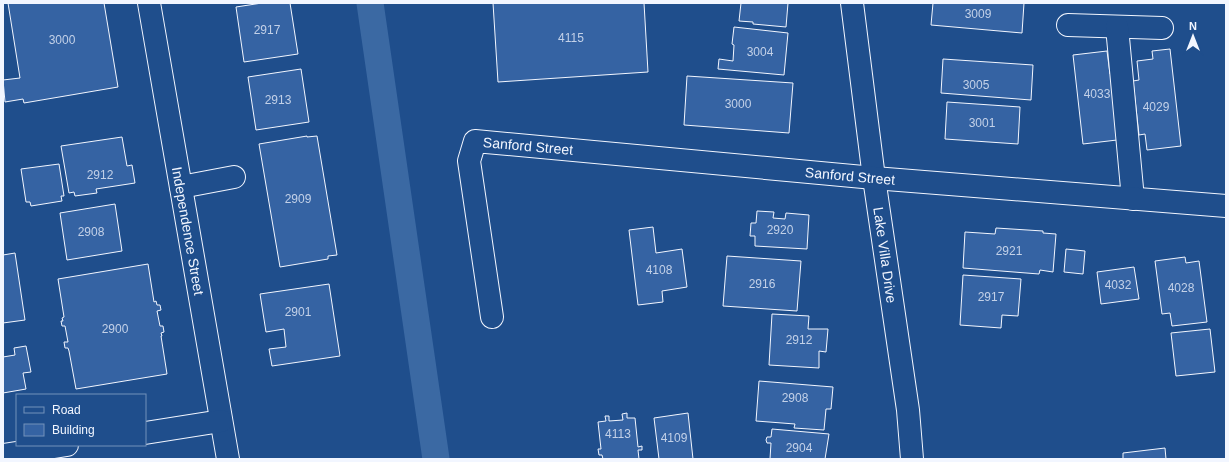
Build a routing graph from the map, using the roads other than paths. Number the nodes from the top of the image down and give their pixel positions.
1 (149, 3) edge
2 (852, 3) edge
3 (1068, 25) dead end
4 (1116, 27) junction
5 (1162, 28) dead end
6 (234, 177) dead end
7 (874, 178) junction
8 (181, 187) junction
9 (1133, 199) junction
10 (1226, 206) edge
11 (492, 317) dead end
12 (221, 421) junction
13 (146, 433) edge
14 (61, 446) edge
15 (3, 455) edge
16 (228, 459) edge
17 (912, 459) edge

1 - 8 street, Independence Street
2 - 7 street, Lake Villa Drive
3 - 4 street
4 - 5 street
4 - 9 street
6 - 8 street
7 - 9 street, Sanford Street
7 - 11 street, Sanford Street
7 - 17 street, Lake Villa Drive
8 - 12 street, Independence Street
9 - 10 street, Sanford Street
12 - 13 street
12 - 16 street, Independence Street
14 - 15 street

